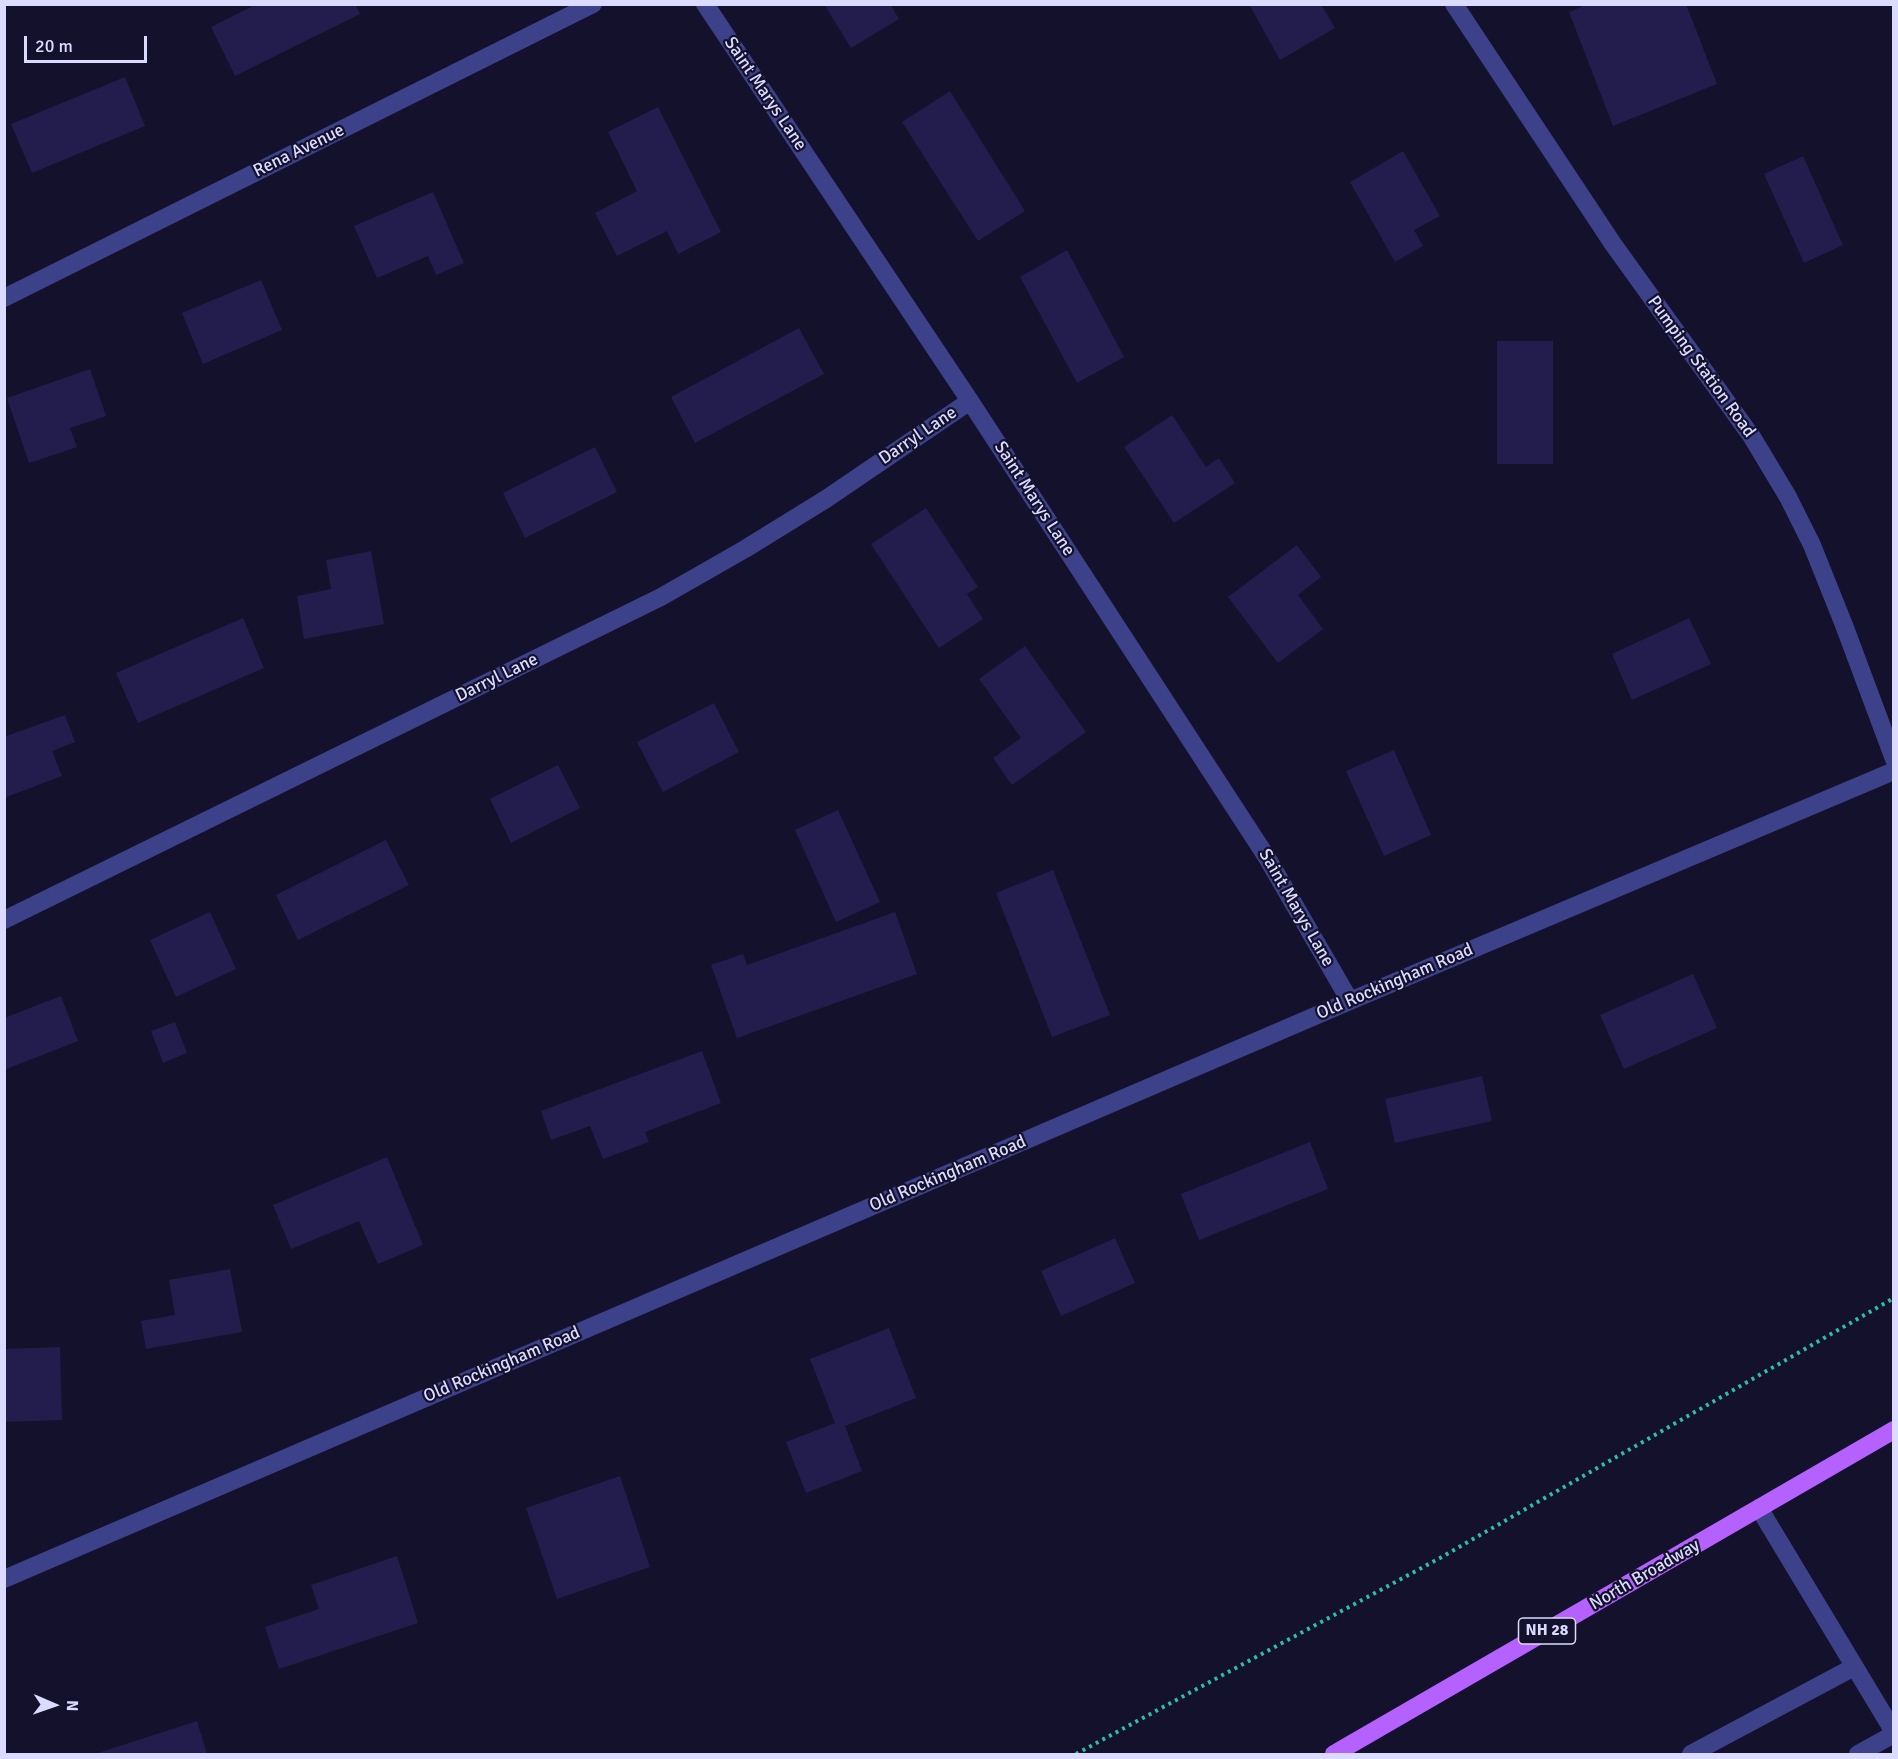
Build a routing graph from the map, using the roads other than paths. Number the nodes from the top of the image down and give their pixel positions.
1 (593, 4) edge
2 (705, 4) edge
3 (1454, 4) edge
4 (4, 298) edge
5 (970, 401) junction
6 (1893, 759) edge
7 (1893, 771) edge
8 (4, 920) edge
9 (1350, 1001) junction
10 (1893, 1430) edge
11 (1759, 1508) junction
12 (4, 1579) edge
13 (1854, 1667) junction
14 (1893, 1733) edge
15 (1334, 1755) edge
16 (1691, 1755) edge
17 (1858, 1755) edge

1 - 4 street, Rena Avenue
2 - 5 street, Saint Marys Lane
3 - 6 street, Pumping Station Road
5 - 8 street, Darryl Lane
5 - 9 street, Saint Marys Lane
7 - 9 street, Old Rockingham Road
9 - 12 street, Old Rockingham Road
10 - 11 main road, North Broadway / NH 28
11 - 13 street
11 - 15 main road, North Broadway / NH 28
13 - 14 street
13 - 16 street
14 - 17 street

